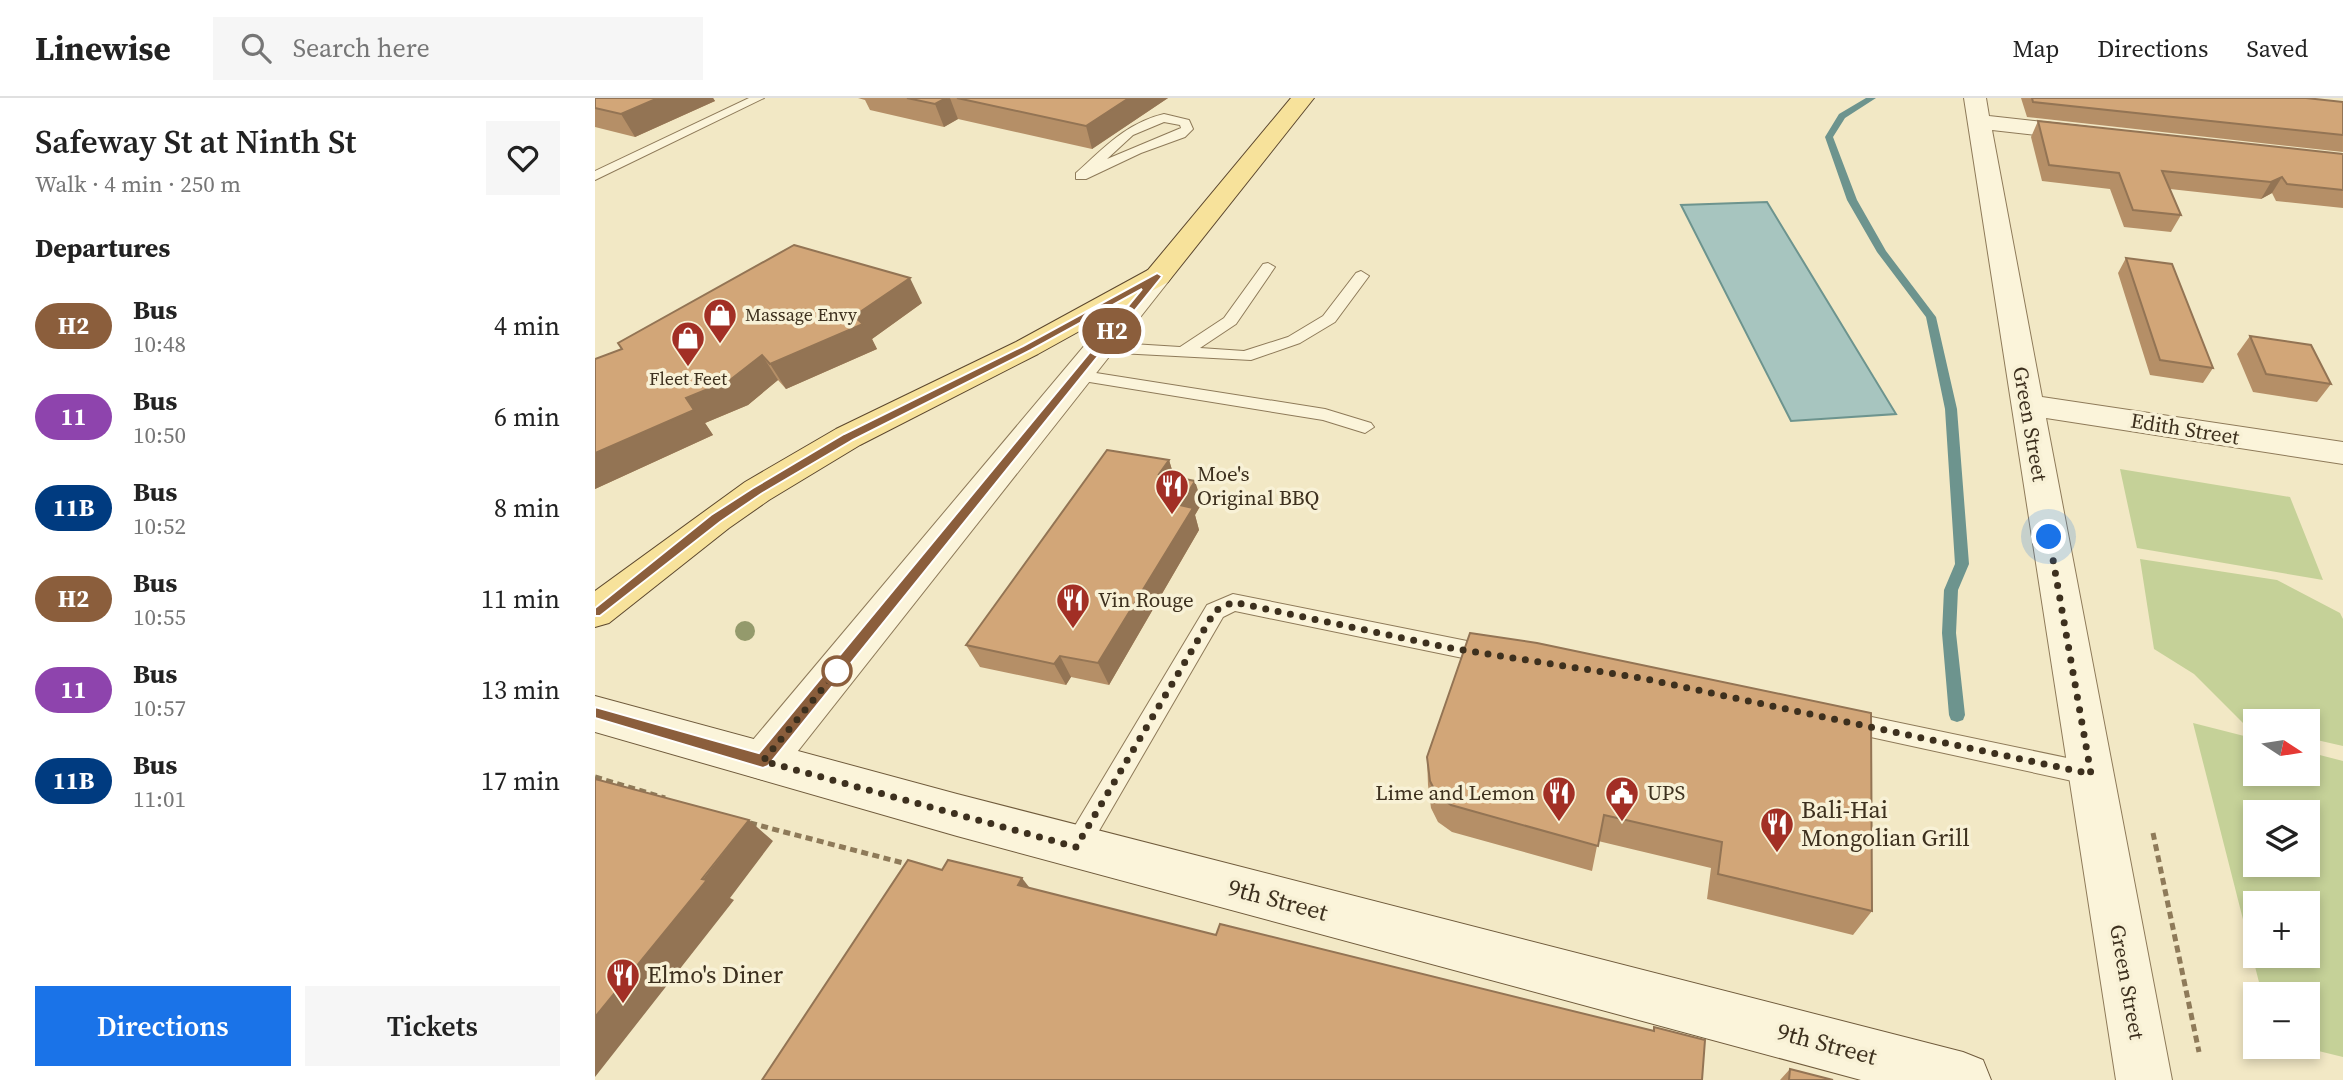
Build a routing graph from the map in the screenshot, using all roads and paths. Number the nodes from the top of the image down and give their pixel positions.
1 (758, 98) edge
2 (1303, 98) edge
3 (1977, 110) edge
4 (2113, 137) edge
5 (595, 176) edge
6 (1081, 176) joint
7 (1268, 267) dead end
8 (1157, 276) junction
9 (1361, 276) dead end
10 (1100, 347) junction
11 (1182, 353) junction
12 (1077, 375) junction
13 (2026, 405) junction
14 (1365, 427) dead end
15 (2343, 453) edge
16 (595, 612) edge
17 (1518, 659) edge
18 (595, 714) edge
19 (1828, 718) edge
20 (763, 761) junction
21 (2091, 774) junction
22 (595, 777) edge
23 (669, 799) edge
24 (741, 820) edge
25 (2151, 822) dead end
26 (1076, 847) junction
27 (923, 868) edge
28 (2199, 1052) dead end
29 (1963, 1080) edge
30 (2144, 1080) edge

1 - 5 lane
2 - 8 main road
3 - 4 street
3 - 13 street, Green Street
6 - 6 lane
7 - 11 lane
8 - 10 street
8 - 16 main road
9 - 11 lane
10 - 11 lane
10 - 12 street
12 - 14 lane
12 - 20 street
13 - 15 street, Edith Street
13 - 21 street, Green Street
17 - 26 lane
18 - 20 street, 9th Street
19 - 21 lane
20 - 26 street, 9th Street
21 - 30 street, Green Street
22 - 23 path
24 - 27 path
25 - 28 path
26 - 29 street, 9th Street

